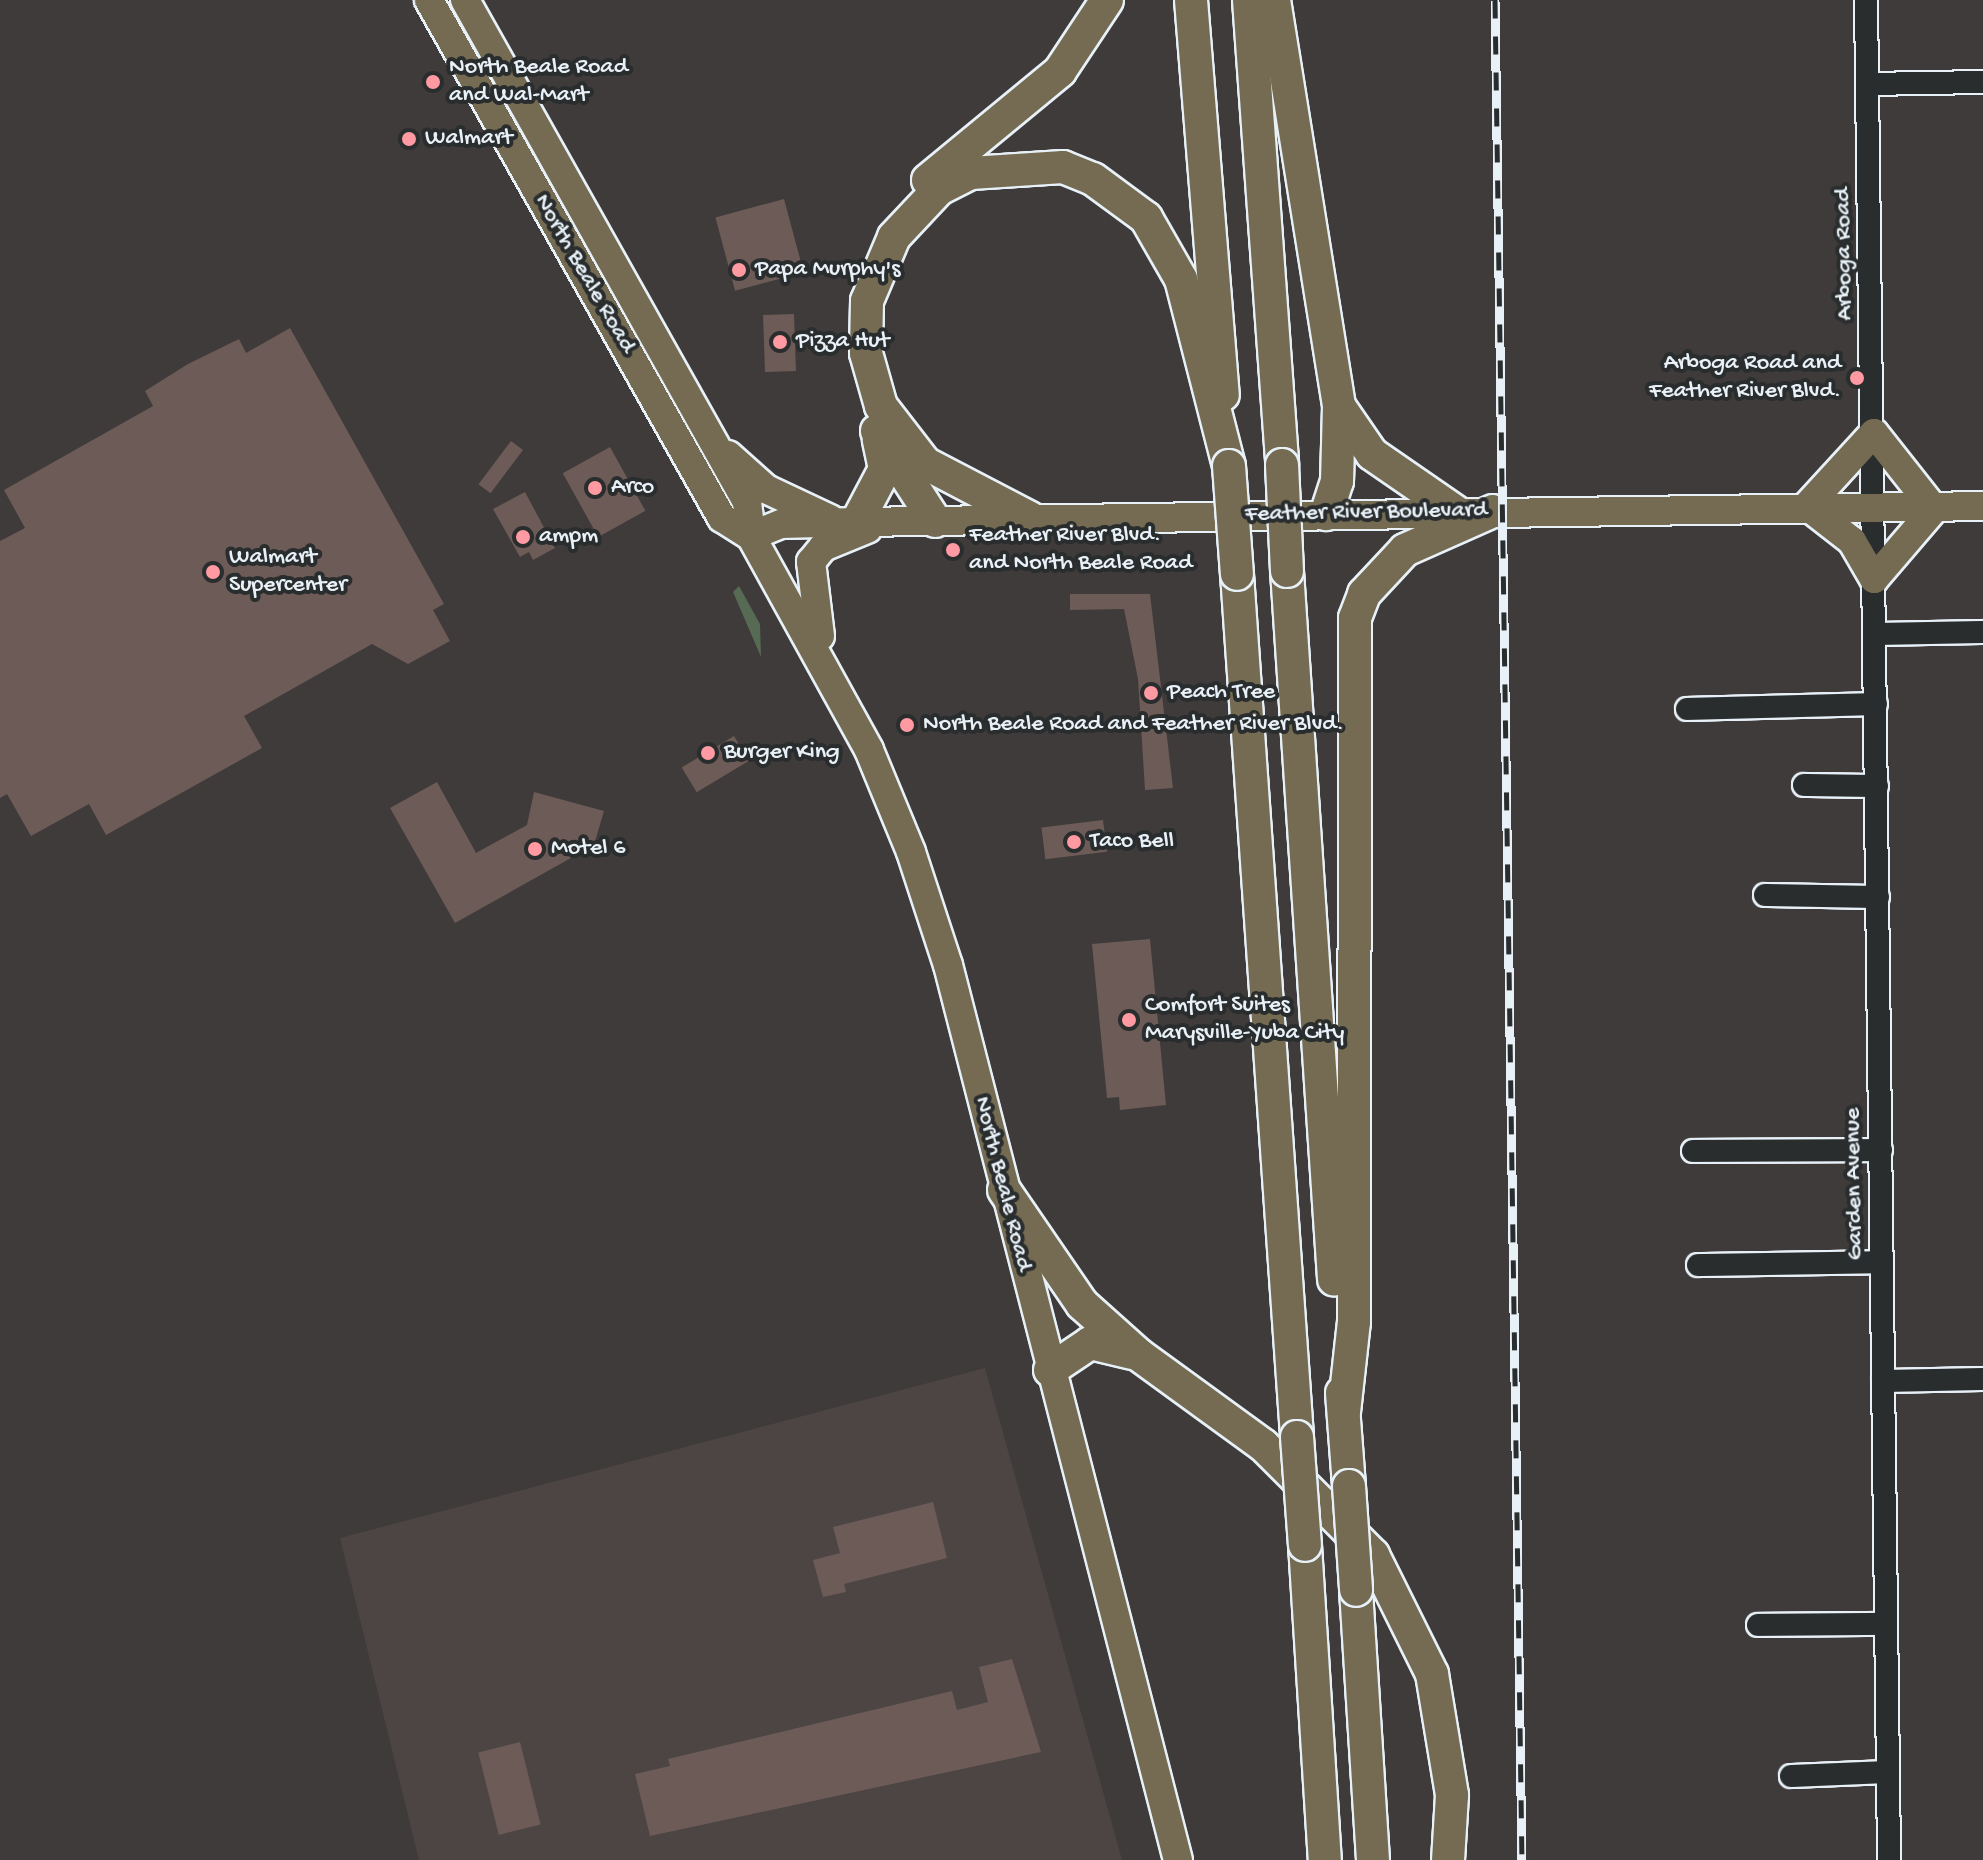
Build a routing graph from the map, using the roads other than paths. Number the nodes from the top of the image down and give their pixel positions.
1 (429, 0) edge
2 (465, 0) edge
3 (1107, 0) edge
4 (1191, 0) edge
5 (1249, 0) edge
6 (1274, 0) edge
7 (1866, 0) edge
8 (1983, 82) edge
9 (1868, 84) junction
10 (1339, 406) junction
11 (876, 429) junction
12 (1874, 433) junction
13 (718, 450) junction
14 (1229, 466) junction
15 (1807, 506) junction
16 (1983, 506) edge
17 (1873, 507) junction
18 (1934, 509) junction
19 (1493, 511) junction
20 (1456, 512) junction
21 (1326, 514) junction
22 (1030, 518) junction
23 (935, 521) junction
24 (861, 522) junction
25 (751, 536) junction
26 (1874, 579) junction
27 (1983, 632) edge
28 (1875, 634) junction
29 (829, 676) junction
30 (1876, 704) junction
31 (1687, 709) dead end
32 (1804, 785) dead end
33 (1877, 786) junction
34 (1765, 895) dead end
35 (1878, 897) junction
36 (1881, 1150) junction
37 (1693, 1151) dead end
38 (1004, 1190) junction
39 (1882, 1262) junction
40 (1698, 1265) dead end
41 (1139, 1355) junction
42 (1050, 1370) junction
43 (1983, 1379) edge
44 (1883, 1381) junction
45 (1344, 1412) junction
46 (1885, 1624) junction
47 (1758, 1625) dead end
48 (1888, 1772) junction
49 (1791, 1776) dead end
50 (1178, 1860) edge
51 (1325, 1860) edge
52 (1373, 1860) edge
53 (1448, 1860) edge
54 (1889, 1860) edge

1 - 25 main road, North Beale Road
2 - 13 main road, North Beale Road
3 - 11 highway
4 - 14 highway
5 - 45 highway, bridge
6 - 10 highway
7 - 9 street, Arboga Road
8 - 9 street
9 - 12 street, Arboga Road
10 - 20 highway
10 - 21 highway
11 - 23 highway
11 - 24 highway
12 - 15 main road
12 - 17 street, Arboga Road
12 - 18 main road
13 - 24 main road
13 - 25 main road, North Beale Road
14 - 22 highway
14 - 51 highway, bridge
15 - 17 main road, Feather River Boulevard
15 - 19 main road, Feather River Boulevard
15 - 26 main road
16 - 18 main road, Feather River Boulevard
17 - 18 main road, Feather River Boulevard
17 - 26 street, Garden Avenue
18 - 26 main road
19 - 20 main road, Feather River Boulevard
19 - 45 highway
20 - 21 main road, Feather River Boulevard
21 - 22 main road, Feather River Boulevard
22 - 23 main road, Feather River Boulevard
23 - 24 main road, Feather River Boulevard
24 - 25 main road, Feather River Boulevard
24 - 29 main road
25 - 29 main road, North Beale Road
26 - 28 street, Garden Avenue
27 - 28 street
28 - 30 street, Garden Avenue
29 - 38 main road, North Beale Road
30 - 31 street
30 - 33 street, Garden Avenue
32 - 33 street
33 - 35 street, Garden Avenue
34 - 35 street
35 - 36 street, Garden Avenue
36 - 37 street
36 - 39 street, Garden Avenue
38 - 41 highway
38 - 42 main road, North Beale Road
39 - 40 street
39 - 44 street, Garden Avenue
41 - 42 highway
41 - 53 highway
42 - 50 main road, North Beale Road
43 - 44 street
44 - 46 street, Garden Avenue
45 - 52 highway, bridge
46 - 47 street
46 - 48 street, Garden Avenue
48 - 49 street
48 - 54 street, Garden Avenue

